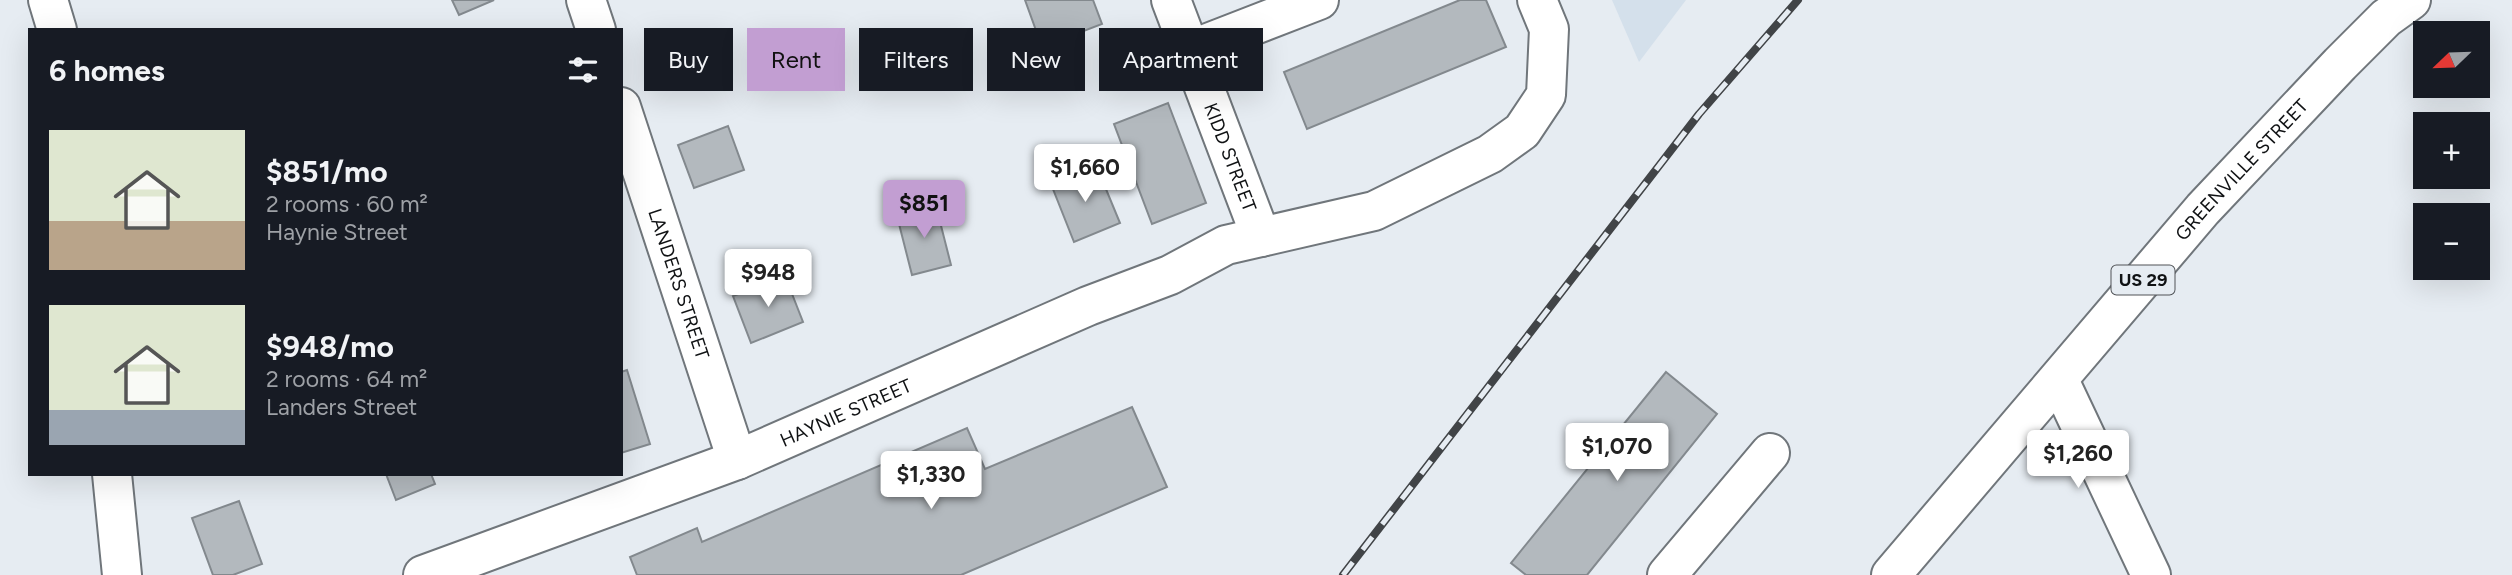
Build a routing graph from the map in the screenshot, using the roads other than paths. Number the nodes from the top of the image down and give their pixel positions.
1 (48, 0) edge
2 (586, 0) edge
3 (1171, 0) edge
4 (1319, 0) edge
5 (1537, 0) edge
6 (2410, 0) edge
7 (56, 28) edge
8 (595, 28) edge
9 (1182, 28) edge
10 (1247, 28) edge
11 (1206, 91) edge
12 (623, 113) edge
13 (1261, 237) junction
14 (2059, 380) junction
15 (1770, 453) dead end
16 (737, 460) junction
17 (112, 476) edge
18 (122, 575) edge
19 (423, 575) edge
20 (1667, 575) edge
21 (1891, 575) edge
22 (2151, 575) edge

1 - 7 street
2 - 8 street
3 - 9 street, KIDD STREET
4 - 10 street
5 - 13 street, HAYNIE STREET
6 - 14 street, GREENVILLE STREET / US 29
11 - 13 street, KIDD STREET
12 - 16 street, LANDERS STREET
13 - 16 street, HAYNIE STREET
14 - 21 street, GREENVILLE STREET / US 29
14 - 22 street
15 - 20 street
16 - 19 street, HAYNIE STREET
17 - 18 street

